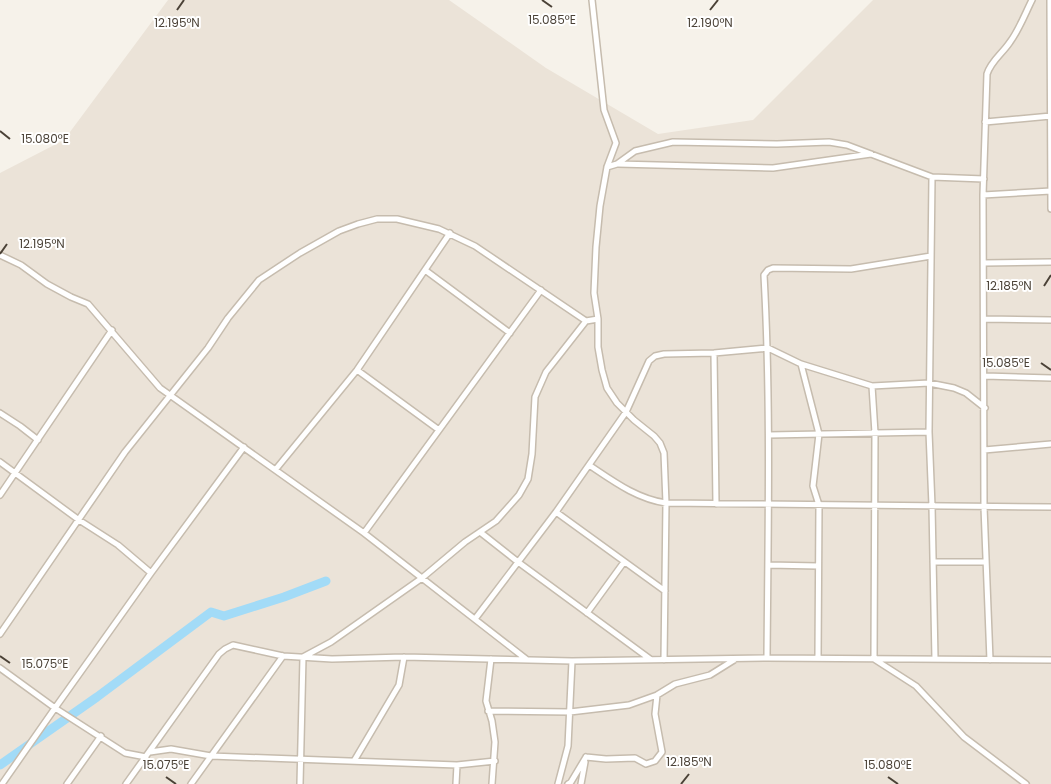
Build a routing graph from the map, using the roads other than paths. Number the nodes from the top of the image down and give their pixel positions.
1 (592, 0) edge
2 (1032, 0) edge
3 (1050, 0) edge
4 (1051, 116) edge
5 (986, 122) junction
6 (871, 154) junction
7 (617, 164) junction
8 (607, 167) junction
9 (932, 177) junction
10 (984, 179) junction
11 (1051, 191) edge
12 (983, 195) junction
13 (1051, 209) edge
14 (450, 234) junction
15 (0, 254) edge
16 (931, 256) junction
17 (1051, 262) edge
18 (984, 263) junction
19 (424, 270) junction
20 (542, 290) junction
21 (598, 319) junction
22 (984, 319) junction
23 (1051, 320) edge
24 (586, 321) junction
25 (112, 330) junction
26 (510, 333) junction
27 (768, 348) junction
28 (714, 353) junction
29 (801, 364) junction
30 (357, 370) junction
31 (985, 376) junction
32 (1051, 378) edge
33 (929, 383) junction
34 (872, 386) junction
35 (170, 396) junction
36 (985, 408) junction
37 (626, 412) junction
38 (0, 413) edge
39 (439, 430) junction
40 (929, 432) junction
41 (875, 433) junction
42 (818, 434) junction
43 (768, 435) junction
44 (38, 440) junction
45 (1051, 444) edge
46 (244, 447) junction
47 (984, 450) junction
48 (0, 462) edge
49 (589, 465) junction
50 (276, 469) junction
51 (16, 473) junction
52 (0, 495) edge
53 (666, 503) junction
54 (716, 504) junction
55 (769, 505) junction
56 (819, 505) junction
57 (874, 505) junction
58 (932, 506) junction
59 (984, 507) junction
60 (1051, 507) edge
61 (556, 512) junction
62 (80, 520) junction
63 (480, 532) junction
64 (364, 533) junction
65 (518, 562) junction
66 (624, 562) junction
67 (933, 562) junction
68 (986, 562) junction
69 (768, 564) junction
70 (818, 566) junction
71 (152, 573) junction
72 (422, 578) junction
73 (665, 591) junction
74 (587, 613) junction
75 (475, 619) junction
76 (0, 634) edge
77 (283, 656) junction
78 (304, 657) junction
79 (404, 657) junction
80 (767, 658) junction
81 (818, 658) junction
82 (491, 659) junction
83 (526, 659) junction
84 (650, 659) junction
85 (736, 659) junction
86 (874, 659) junction
87 (935, 659) junction
88 (664, 660) junction
89 (990, 660) junction
90 (1051, 660) edge
91 (572, 661) junction
92 (0, 668) edge
93 (656, 695) junction
94 (56, 708) junction
95 (488, 711) junction
96 (570, 712) junction
97 (101, 736) junction
98 (150, 752) junction
99 (146, 756) junction
100 (211, 756) junction
101 (586, 757) junction
102 (301, 760) junction
103 (354, 761) junction
104 (495, 761) junction
105 (457, 765) junction
106 (2, 784) edge
107 (67, 784) edge
108 (126, 784) edge
109 (191, 784) edge
110 (300, 784) edge
111 (456, 784) edge
112 (492, 784) edge
113 (558, 784) edge
114 (568, 784) edge
115 (581, 784) edge
116 (1026, 784) edge

1 - 8 street
2 - 5 street
3 - 4 street
4 - 5 street
4 - 11 street
5 - 10 street
6 - 7 street
6 - 7 street
6 - 9 street
7 - 8 street
8 - 21 street
9 - 10 street
9 - 16 street
10 - 12 street
11 - 12 street
11 - 13 street
12 - 18 street
14 - 19 street
14 - 20 street
14 - 35 street
15 - 25 street
16 - 27 street
16 - 33 street
17 - 18 street
18 - 22 street
19 - 26 street
19 - 30 street
20 - 24 street
20 - 26 street
21 - 24 street
21 - 37 street
22 - 23 street
22 - 31 street
24 - 63 street
25 - 35 street
25 - 44 street
26 - 39 street
27 - 28 street
27 - 29 street
27 - 43 street
28 - 37 street
28 - 54 street
29 - 34 street
29 - 42 street
30 - 39 street
30 - 50 street
31 - 32 street
31 - 36 street
33 - 34 street
33 - 36 street
33 - 40 street
34 - 41 street
35 - 46 street
35 - 62 street
36 - 47 street
37 - 49 street
37 - 53 street
38 - 44 street
39 - 64 street
40 - 41 street
40 - 58 street
41 - 42 street
41 - 57 street
42 - 43 street
42 - 56 street
43 - 55 street
44 - 51 street
45 - 47 street
46 - 50 street
46 - 71 street
47 - 59 street
48 - 51 street
49 - 53 street
49 - 61 street
50 - 64 street
51 - 52 street
51 - 62 street
53 - 54 street
53 - 73 street
54 - 55 street
55 - 56 street
55 - 69 street
56 - 57 street
56 - 70 street
57 - 58 street
57 - 86 street
58 - 59 street
58 - 67 street
59 - 60 street
59 - 68 street
61 - 65 street
61 - 66 street
62 - 71 street
62 - 76 street
63 - 65 street
63 - 72 street
64 - 72 street
65 - 74 street
65 - 75 street
66 - 73 street
66 - 74 street
67 - 68 street
67 - 87 street
68 - 89 street
69 - 70 street
69 - 80 street
70 - 81 street
71 - 94 street
72 - 75 street
72 - 78 street
73 - 88 street
74 - 84 street
75 - 83 street
77 - 78 street
77 - 98 street
77 - 100 street
78 - 79 street
78 - 102 street
79 - 82 street
79 - 103 street
80 - 81 street
80 - 85 street
81 - 86 street
82 - 83 street
82 - 95 street
83 - 91 street
84 - 88 street
84 - 91 street
85 - 88 street
85 - 93 street
86 - 87 street
86 - 116 street
87 - 89 street
89 - 90 street
91 - 96 street
92 - 94 street
93 - 96 street
93 - 101 street
94 - 97 street
94 - 106 street
95 - 96 street
95 - 104 street
96 - 113 street
97 - 99 street
97 - 107 street
98 - 99 street
98 - 100 street
99 - 108 street
100 - 102 street
100 - 109 street
101 - 114 street
101 - 115 street
102 - 103 street
102 - 110 street
103 - 105 street
104 - 105 street
104 - 112 street
105 - 111 street

